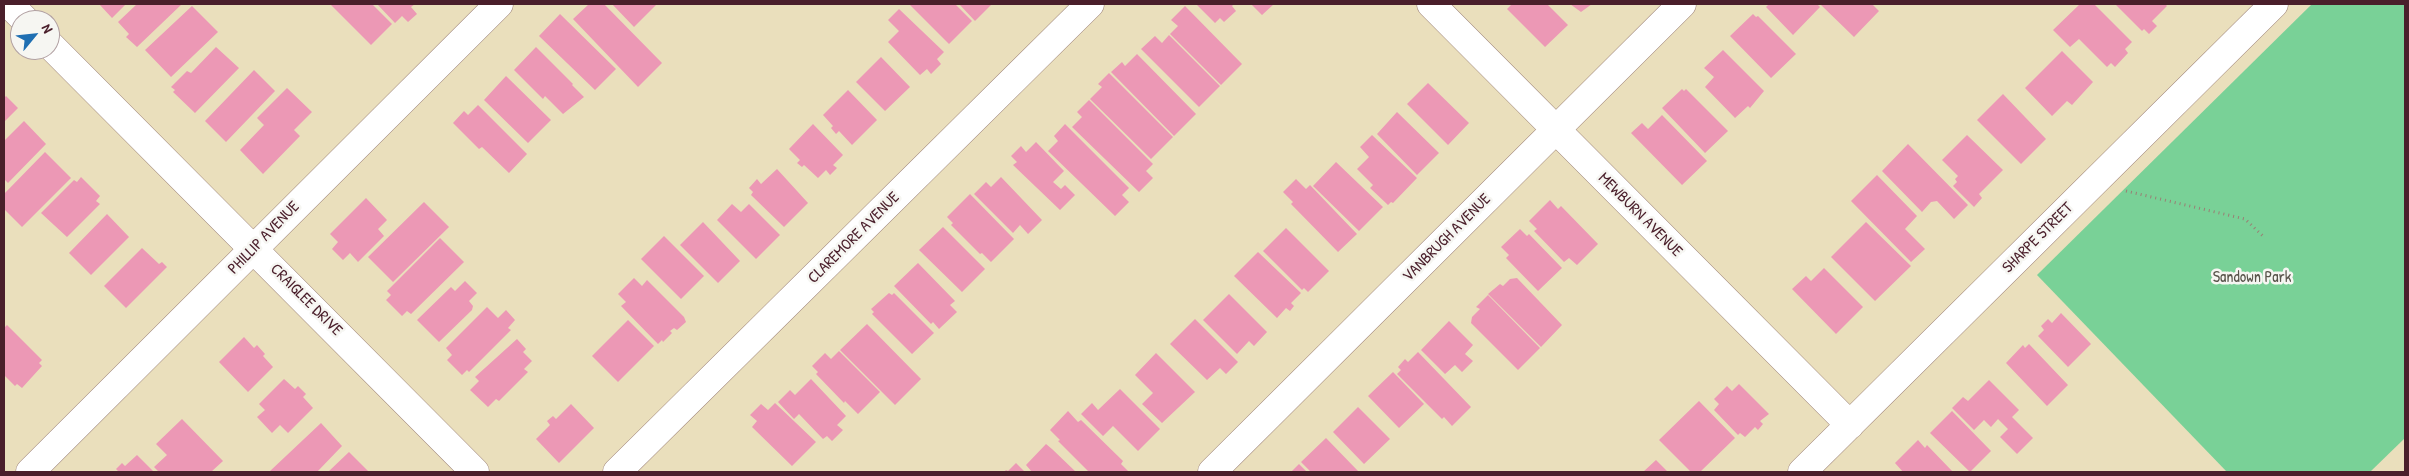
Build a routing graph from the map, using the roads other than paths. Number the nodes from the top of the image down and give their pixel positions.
1 (499, 4) edge
2 (1090, 4) edge
3 (1431, 4) edge
4 (1682, 4) edge
5 (2274, 4) edge
6 (60, 55) edge
7 (1555, 130) junction
8 (254, 248) junction
9 (1850, 425) junction
10 (30, 472) edge
11 (475, 472) edge
12 (617, 472) edge
13 (1212, 472) edge
14 (1802, 472) edge

1 - 8 street, PHILLIP AVENUE
2 - 12 street, CLAREMORE AVENUE
3 - 7 street, MEWBURN AVENUE
4 - 7 street, VANBRUGH AVENUE
5 - 9 street, SHARPE STREET
6 - 8 street, CRAIGLEE DRIVE
7 - 9 street, MEWBURN AVENUE
7 - 13 street, VANBRUGH AVENUE
8 - 10 street, PHILLIP AVENUE
8 - 11 street, CRAIGLEE DRIVE
9 - 14 street, SHARPE STREET

